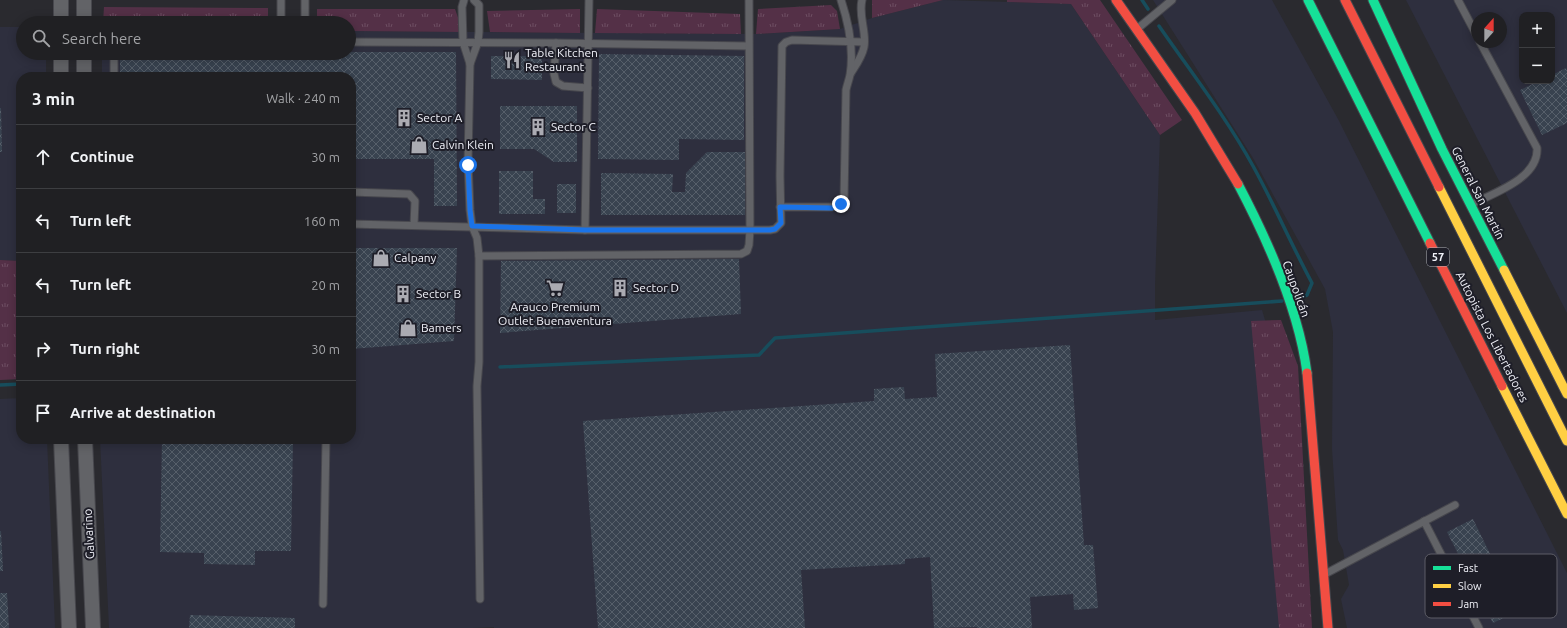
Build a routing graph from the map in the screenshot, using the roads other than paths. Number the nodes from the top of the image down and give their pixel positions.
1 (61, 0) edge
2 (84, 0) edge
3 (281, 0) edge
4 (305, 0) edge
5 (464, 0) edge
6 (474, 0) edge
7 (589, 0) edge
8 (749, 0) edge
9 (841, 0) edge
10 (862, 0) edge
11 (1116, 0) edge
12 (1172, 0) edge
13 (1308, 0) edge
14 (1345, 0) edge
15 (1373, 0) edge
16 (1458, 0) edge
17 (61, 16) edge
18 (84, 16) edge
19 (281, 16) edge
20 (305, 16) edge
21 (1471, 25) edge
22 (1137, 29) junction
23 (356, 42) edge
24 (463, 42) junction
25 (478, 42) junction
26 (851, 42) junction
27 (864, 42) junction
28 (556, 43) junction
29 (589, 43) junction
30 (748, 46) junction
31 (1483, 48) edge
32 (61, 60) edge
33 (84, 60) edge
34 (114, 60) edge
35 (470, 64) junction
36 (61, 72) edge
37 (84, 72) edge
38 (114, 72) edge
39 (850, 75) junction
40 (588, 88) junction
41 (356, 192) edge
42 (1470, 205) junction
43 (780, 207) junction
44 (356, 224) edge
45 (414, 225) junction
46 (472, 226) junction
47 (585, 230) junction
48 (750, 230) junction
49 (479, 256) junction
50 (1567, 394) edge
51 (1567, 441) edge
52 (61, 444) edge
53 (85, 444) edge
54 (326, 444) edge
55 (1455, 505) dead end
56 (1567, 514) edge
57 (1424, 521) junction
58 (1441, 554) edge
59 (1324, 574) junction
60 (480, 599) dead end
61 (324, 604) dead end
62 (1474, 618) edge
63 (68, 628) edge
64 (93, 628) edge
65 (1328, 628) edge
66 (1479, 628) edge

1 - 17 street
2 - 18 street
3 - 19 lane
4 - 20 lane
5 - 24 lane
6 - 25 lane
7 - 29 lane
8 - 30 lane
9 - 26 lane
10 - 27 lane
11 - 22 main road, Caupolicán
12 - 22 lane
13 - 56 main road, Autopista Los Libertadores / 57
14 - 51 main road, Autopista Los Libertadores
15 - 42 main road, General San Martín
16 - 21 lane
22 - 59 main road, Caupolicán
23 - 24 lane
24 - 25 lane
24 - 35 lane
25 - 28 lane
25 - 35 lane
26 - 27 lane
26 - 39 lane
26 - 43 lane
27 - 39 lane
28 - 29 lane
28 - 40 lane
29 - 30 lane
29 - 40 lane
30 - 48 lane
31 - 42 lane
32 - 36 street
33 - 37 street
34 - 38 lane
35 - 46 lane
39 - 43 lane
40 - 47 lane
41 - 45 lane
42 - 50 main road, General San Martín
43 - 48 lane
44 - 45 lane
45 - 46 lane
46 - 47 lane
46 - 49 lane
47 - 48 lane
48 - 49 lane
49 - 60 lane
52 - 63 street, Galvarino
53 - 64 street, Galvarino
54 - 61 lane
55 - 57 lane
57 - 58 lane
57 - 59 lane
59 - 65 main road, Caupolicán
62 - 66 lane

